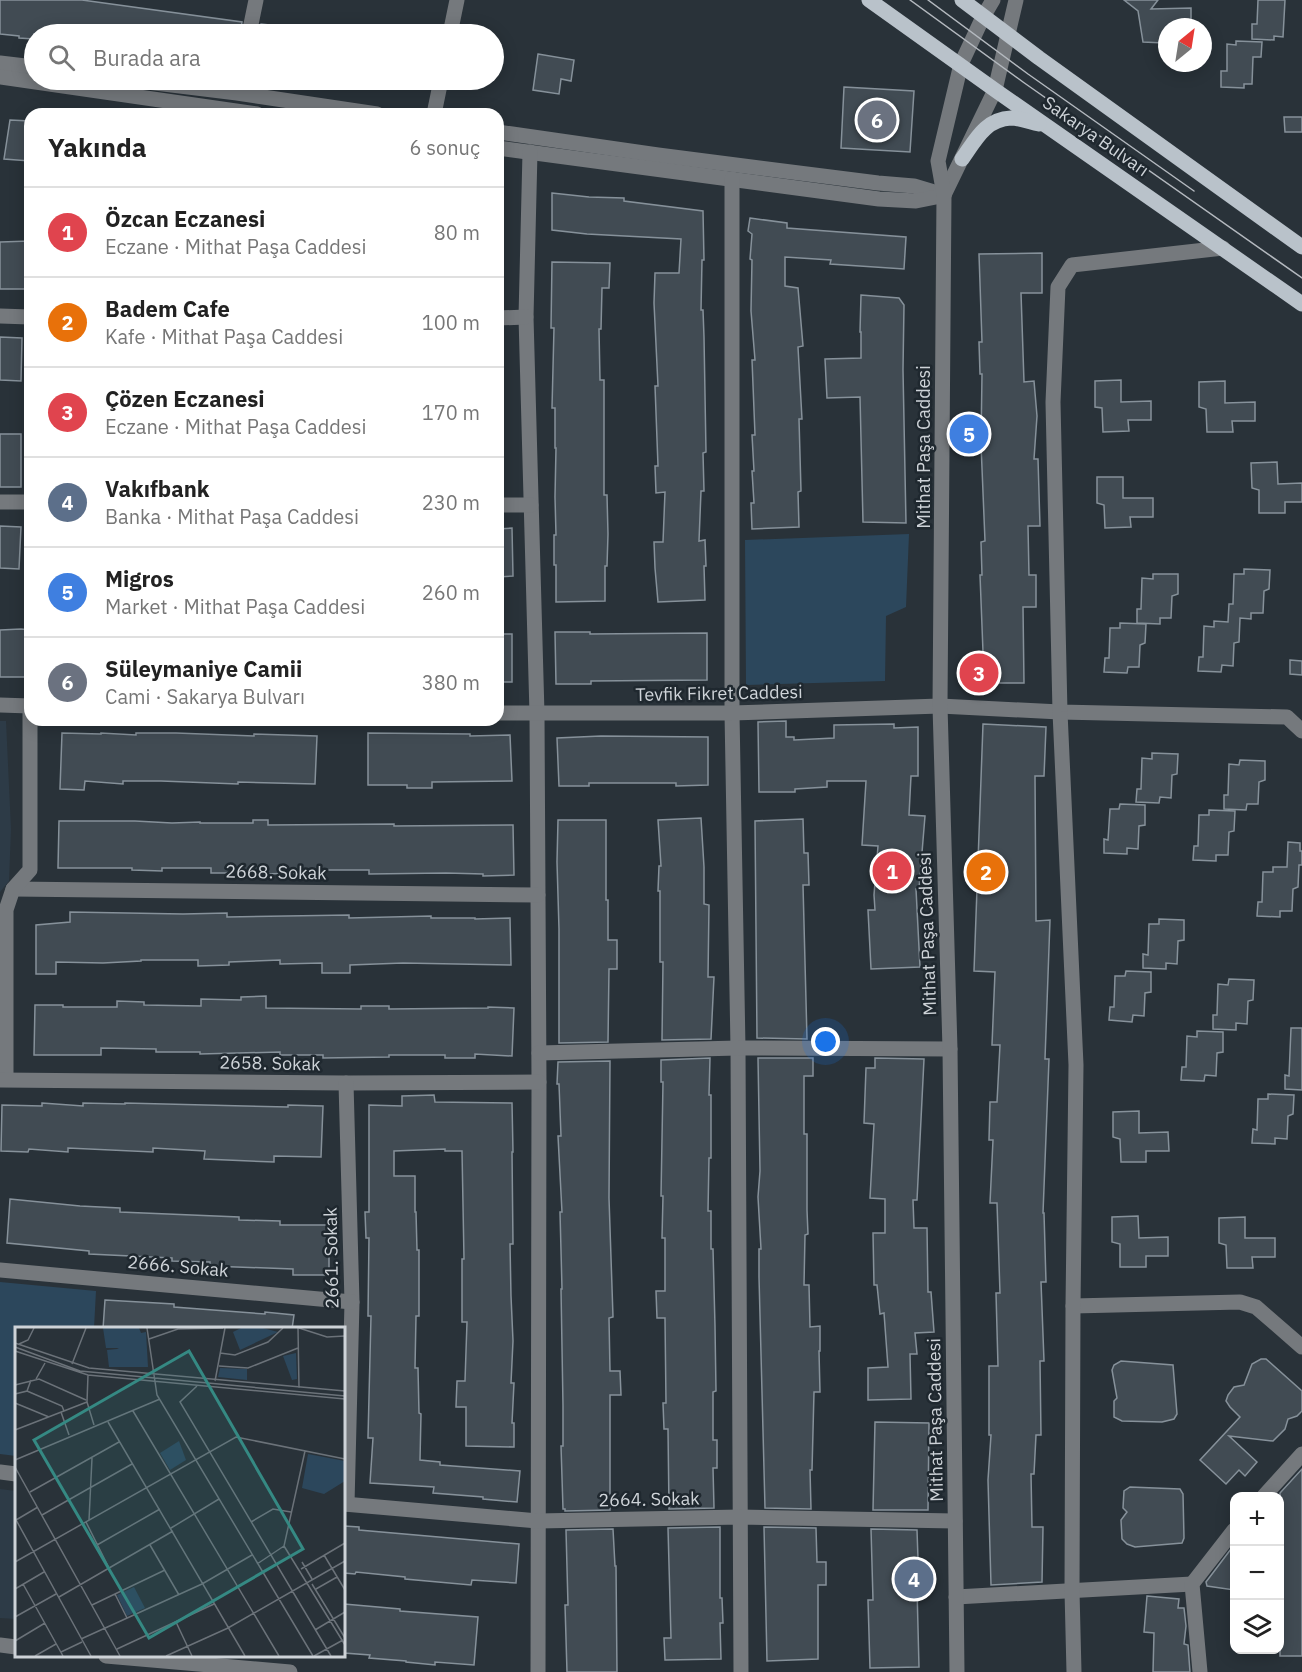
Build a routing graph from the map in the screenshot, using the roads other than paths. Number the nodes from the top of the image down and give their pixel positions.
1 (256, 0) edge
2 (457, 0) edge
3 (869, 0) edge
4 (962, 0) edge
5 (993, 0) edge
6 (1016, 0) edge
7 (983, 17) junction
8 (251, 24) edge
9 (452, 24) edge
10 (1008, 36) junction
11 (0, 63) edge
12 (960, 64) junction
13 (24, 66) edge
14 (0, 76) edge
15 (24, 80) edge
16 (95, 90) edge
17 (259, 90) edge
18 (439, 90) edge
19 (995, 90) junction
20 (216, 108) edge
21 (347, 108) edge
22 (435, 108) edge
23 (1048, 127) junction
24 (504, 133) edge
25 (504, 149) edge
26 (530, 152) junction
27 (962, 159) junction
28 (732, 179) junction
29 (944, 195) junction
30 (1302, 247) edge
31 (1223, 248) junction
32 (1302, 304) edge
33 (0, 316) edge
34 (24, 316) edge
35 (526, 317) junction
36 (504, 318) edge
37 (0, 502) edge
38 (24, 502) edge
39 (504, 505) edge
40 (531, 505) junction
41 (0, 705) edge
42 (24, 706) edge
43 (940, 706) junction
44 (1060, 712) junction
45 (504, 713) edge
46 (732, 713) junction
47 (537, 714) junction
48 (30, 726) edge
49 (1302, 731) edge
50 (13, 889) junction
51 (538, 895) junction
52 (738, 1048) junction
53 (950, 1048) junction
54 (539, 1053) junction
55 (3, 1079) edge
56 (539, 1082) junction
57 (346, 1083) junction
58 (0, 1270) edge
59 (352, 1302) junction
60 (1072, 1306) junction
61 (1302, 1347) edge
62 (1302, 1454) edge
63 (0, 1472) edge
64 (15, 1474) edge
65 (1268, 1492) edge
66 (345, 1504) edge
67 (740, 1517) junction
68 (538, 1521) junction
69 (955, 1521) junction
70 (1230, 1535) edge
71 (1192, 1584) junction
72 (1072, 1591) junction
73 (956, 1597) junction
74 (0, 1645) edge
75 (15, 1647) edge
76 (115, 1657) edge
77 (231, 1670) edge
78 (290, 1672) edge
79 (538, 1672) edge
80 (741, 1672) edge
81 (957, 1672) edge
82 (1074, 1672) edge
83 (1200, 1672) edge

1 - 8 street
2 - 9 street
3 - 12 main road, Sakarya Bulvarı
4 - 7 main road, Sakarya Bulvarı
5 - 7 street, Mithat Paşa Caddesi
6 - 10 street
7 - 10 main road, Sakarya Bulvarı
7 - 12 street, Mithat Paşa Caddesi
10 - 19 street
10 - 30 main road, Sakarya Bulvarı
11 - 13 street
12 - 19 main road, Sakarya Bulvarı
12 - 29 street, Mithat Paşa Caddesi
14 - 15 street
16 - 20 street
17 - 21 street
18 - 22 street
19 - 23 main road, Sakarya Bulvarı
19 - 27 street
23 - 27 main road
23 - 31 main road, Sakarya Bulvarı
24 - 29 street
25 - 26 street
26 - 28 street
26 - 35 street
27 - 29 street
28 - 29 street
28 - 46 street
29 - 43 street, Mithat Paşa Caddesi
31 - 32 main road, Sakarya Bulvarı
31 - 44 street
33 - 34 street
35 - 36 street
35 - 40 street
37 - 38 street
39 - 40 street
40 - 47 street
41 - 42 street
43 - 44 street, Tevfik Fikret Caddesi
43 - 46 street, Tevfik Fikret Caddesi
43 - 53 street, Mithat Paşa Caddesi
44 - 49 street, Tevfik Fikret Caddesi
44 - 60 street
45 - 47 street, Tevfik Fikret Caddesi
46 - 47 street, Tevfik Fikret Caddesi
46 - 52 street
47 - 51 street
48 - 50 street
50 - 51 street, 2668. Sokak
50 - 55 street
51 - 54 street
52 - 53 street
52 - 54 street
52 - 67 street
53 - 69 street, Mithat Paşa Caddesi
54 - 56 street
55 - 57 street, 2658. Sokak
56 - 57 street, 2658. Sokak
56 - 68 street
57 - 59 street, 2661. Sokak
58 - 59 street, 2666. Sokak
59 - 66 street, 2661. Sokak
60 - 61 street
60 - 72 street
62 - 65 street
63 - 64 street
66 - 68 street, 2664. Sokak
67 - 68 street, 2664. Sokak
67 - 69 street, 2664. Sokak
67 - 80 street
68 - 79 street
69 - 73 street, Mithat Paşa Caddesi
70 - 71 street
71 - 72 street
71 - 83 street
72 - 73 street
72 - 82 street
73 - 81 street, Mithat Paşa Caddesi
74 - 75 street
76 - 77 street
77 - 78 street

